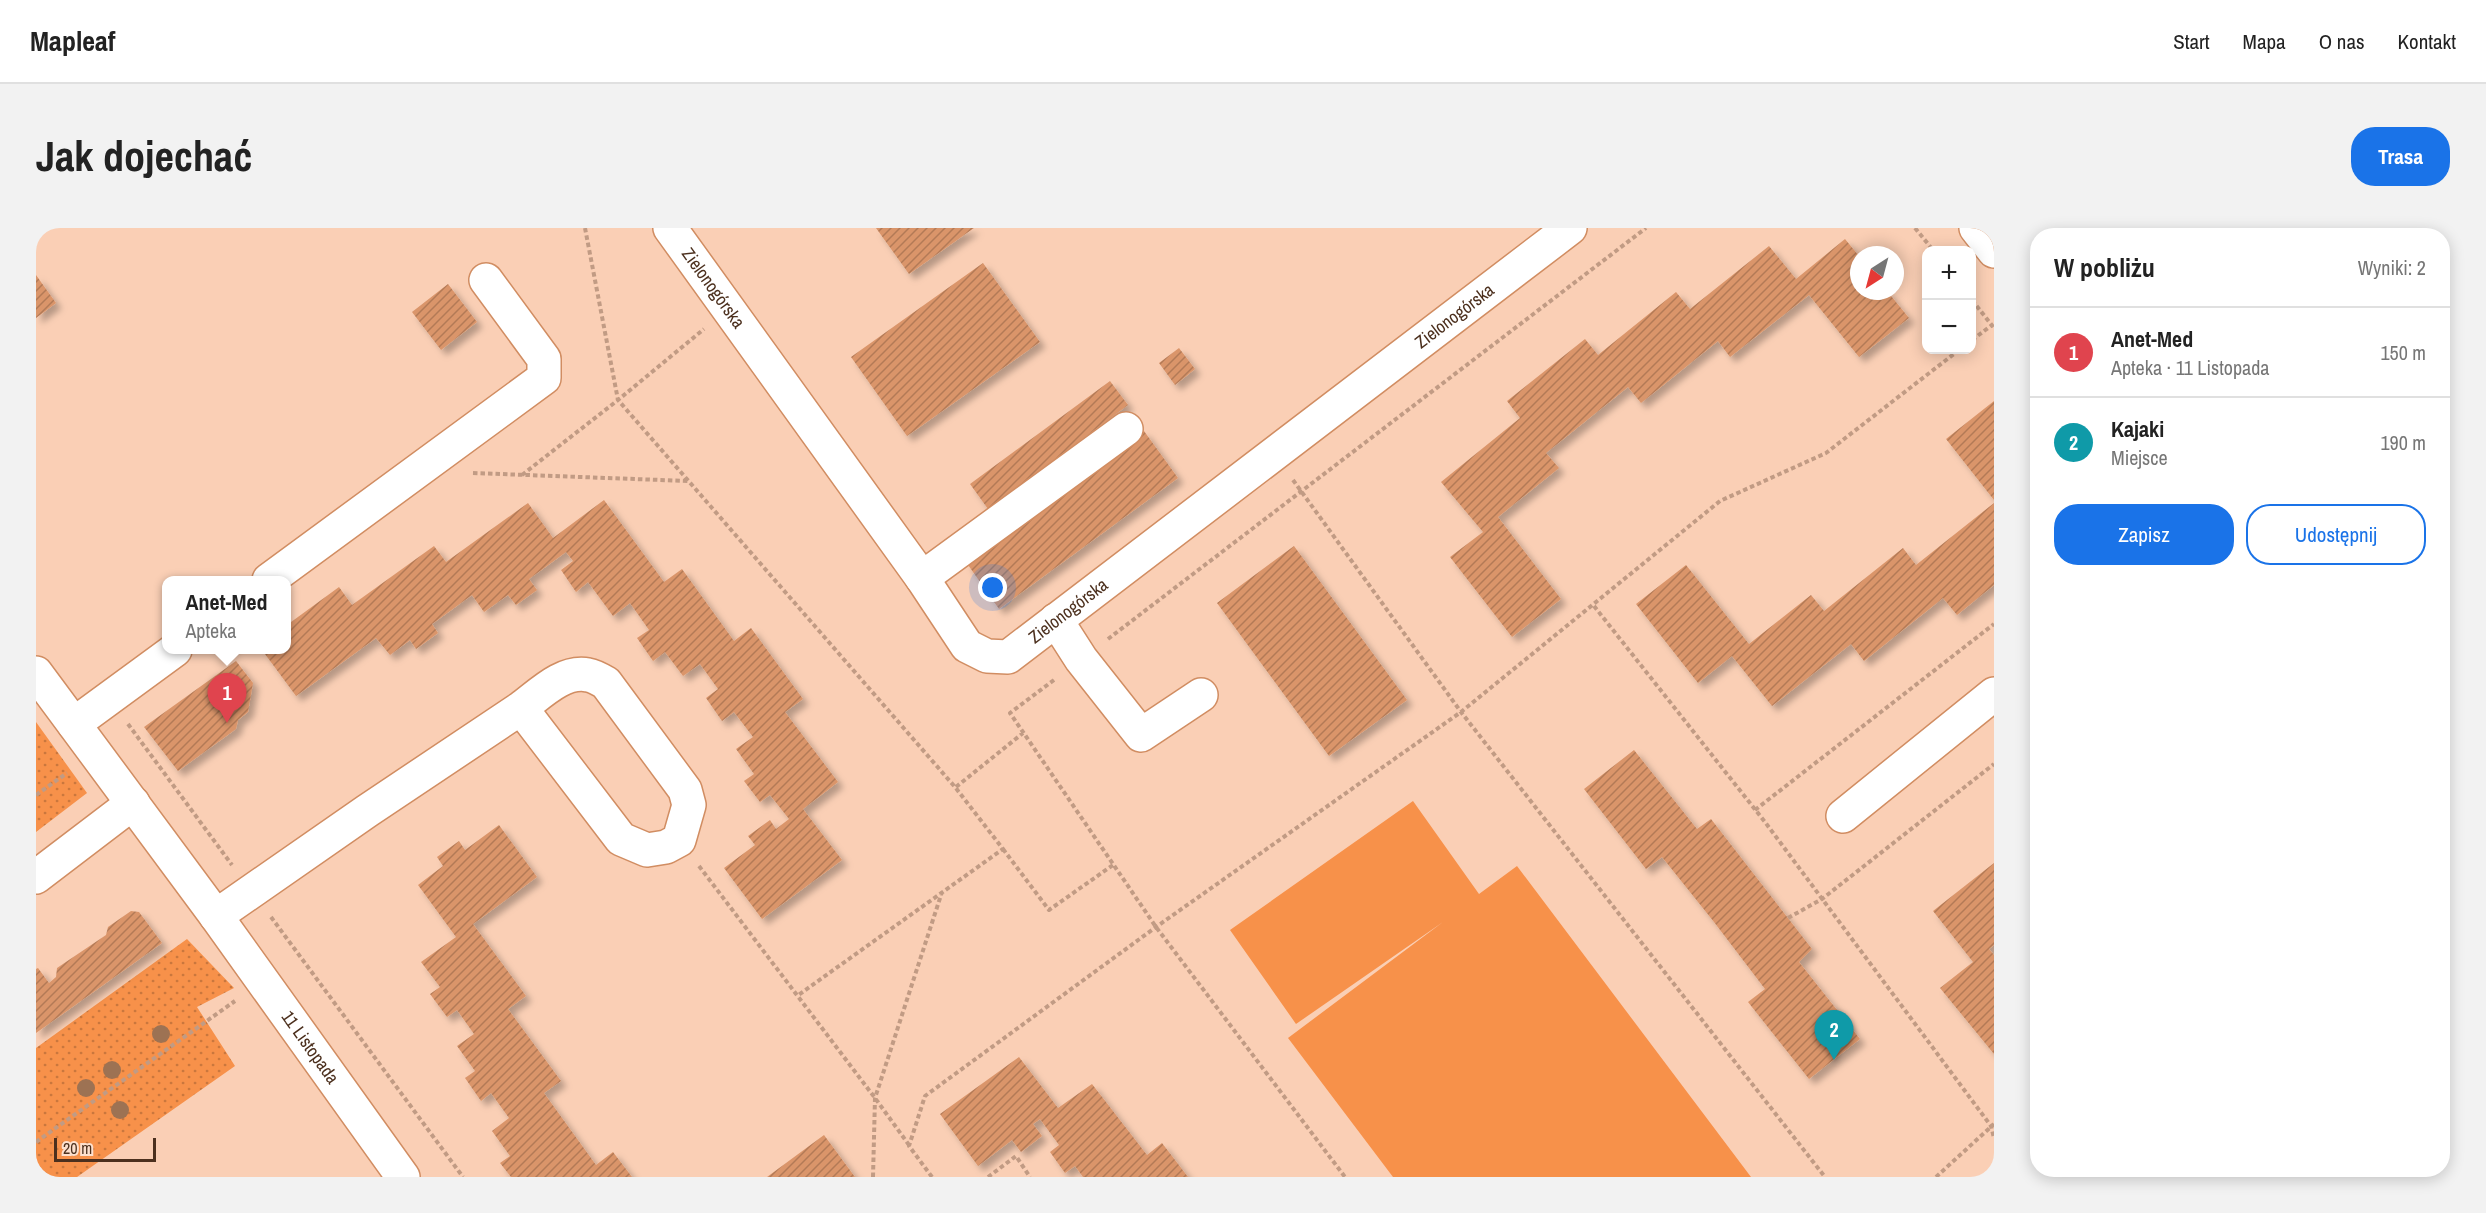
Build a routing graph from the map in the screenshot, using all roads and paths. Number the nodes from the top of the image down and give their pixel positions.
1 (585, 228) edge
2 (670, 228) edge
3 (1570, 228) edge
4 (1646, 228) edge
5 (1915, 228) edge
6 (1976, 228) edge
7 (1930, 246) edge
8 (1994, 251) edge
9 (486, 280) dead end
10 (1976, 306) edge
11 (728, 309) junction
12 (1993, 327) edge
13 (1976, 337) edge
14 (1954, 354) edge
15 (618, 400) junction
16 (1126, 429) dead end
17 (1273, 453) junction
18 (418, 471) junction
19 (522, 475) junction
20 (688, 481) junction
21 (1302, 491) junction
22 (274, 576) edge
23 (922, 578) junction
24 (1594, 606) junction
25 (1056, 620) junction
26 (1994, 624) edge
27 (169, 654) edge
28 (1081, 659) junction
29 (36, 673) edge
30 (1994, 694) edge
31 (1202, 695) dead end
32 (110, 697) junction
33 (521, 708) junction
34 (1461, 712) junction
35 (74, 724) junction
36 (1023, 733) junction
37 (1994, 764) edge
38 (69, 771) dead end
39 (955, 787) junction
40 (36, 795) edge
41 (133, 803) junction
42 (1755, 810) junction
43 (1843, 816) dead end
44 (679, 840) junction
45 (1003, 849) junction
46 (1113, 865) junction
47 (36, 877) edge
48 (251, 891) junction
49 (942, 892) junction
50 (1822, 899) junction
51 (216, 916) junction
52 (1788, 918) dead end
53 (1156, 927) junction
54 (263, 981) junction
55 (797, 996) junction
56 (875, 1098) junction
57 (1993, 1125) edge
58 (1994, 1138) edge
59 (36, 1142) edge
60 (909, 1146) junction
61 (403, 1177) edge
62 (463, 1177) edge
63 (873, 1177) edge
64 (932, 1177) edge
65 (988, 1177) edge
66 (1030, 1177) edge
67 (1345, 1177) edge
68 (1825, 1177) edge
69 (1936, 1177) edge

1 - 15 path
2 - 11 street, Zielonogórska
3 - 17 street, Zielonogórska
4 - 21 path
5 - 7 path
6 - 8 street
9 - 18 street
10 - 12 path
11 - 15 path
11 - 23 street, Zielonogórska
12 - 13 path
14 - 24 path
15 - 19 path
15 - 20 path
16 - 23 street
17 - 21 path
17 - 25 street, Zielonogórska
18 - 19 path
18 - 22 street
19 - 20 path
20 - 39 path
21 - 28 path
21 - 34 path
23 - 25 street, Zielonogórska
24 - 34 path
24 - 42 path
25 - 28 street
26 - 42 path
27 - 32 street
28 - 31 street
28 - 36 path
29 - 35 street, 11 Listopada
30 - 43 street
32 - 35 street
32 - 48 path
33 - 44 street
33 - 44 street
33 - 48 street
34 - 53 path
34 - 68 path
35 - 41 street, 11 Listopada
36 - 39 path
36 - 46 path
37 - 50 path
38 - 40 path
39 - 45 path
41 - 47 street
41 - 51 street, 11 Listopada
42 - 50 path
44 - 55 path
45 - 46 path
45 - 49 path
46 - 53 path
48 - 51 street
48 - 62 path
49 - 55 path
49 - 56 path
50 - 52 path
50 - 57 path
51 - 54 street, 11 Listopada
53 - 60 path
53 - 67 path
54 - 59 path
54 - 61 street, 11 Listopada
55 - 56 path
56 - 60 path
56 - 63 path
57 - 58 path
57 - 69 path
60 - 64 path
65 - 66 path

